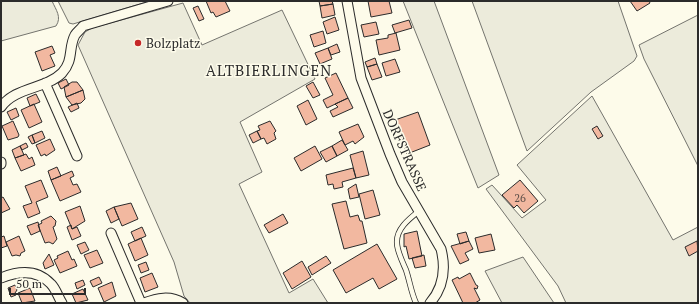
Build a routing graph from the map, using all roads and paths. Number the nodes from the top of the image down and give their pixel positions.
1 (168, 1) edge
2 (346, 1) edge
3 (45, 83) junction
4 (1, 107) edge
5 (77, 156) dead end
6 (419, 211) junction
7 (110, 233) dead end
8 (1, 278) edge
9 (62, 303) edge
10 (143, 303) edge
11 (183, 303) edge
12 (416, 303) edge
13 (430, 303) edge

1 - 3 street
2 - 6 street, DORFSTRASSE
3 - 4 street
3 - 5 street
6 - 12 lane
6 - 13 street, DORFSTRASSE
7 - 10 street
8 - 9 street
10 - 11 street

